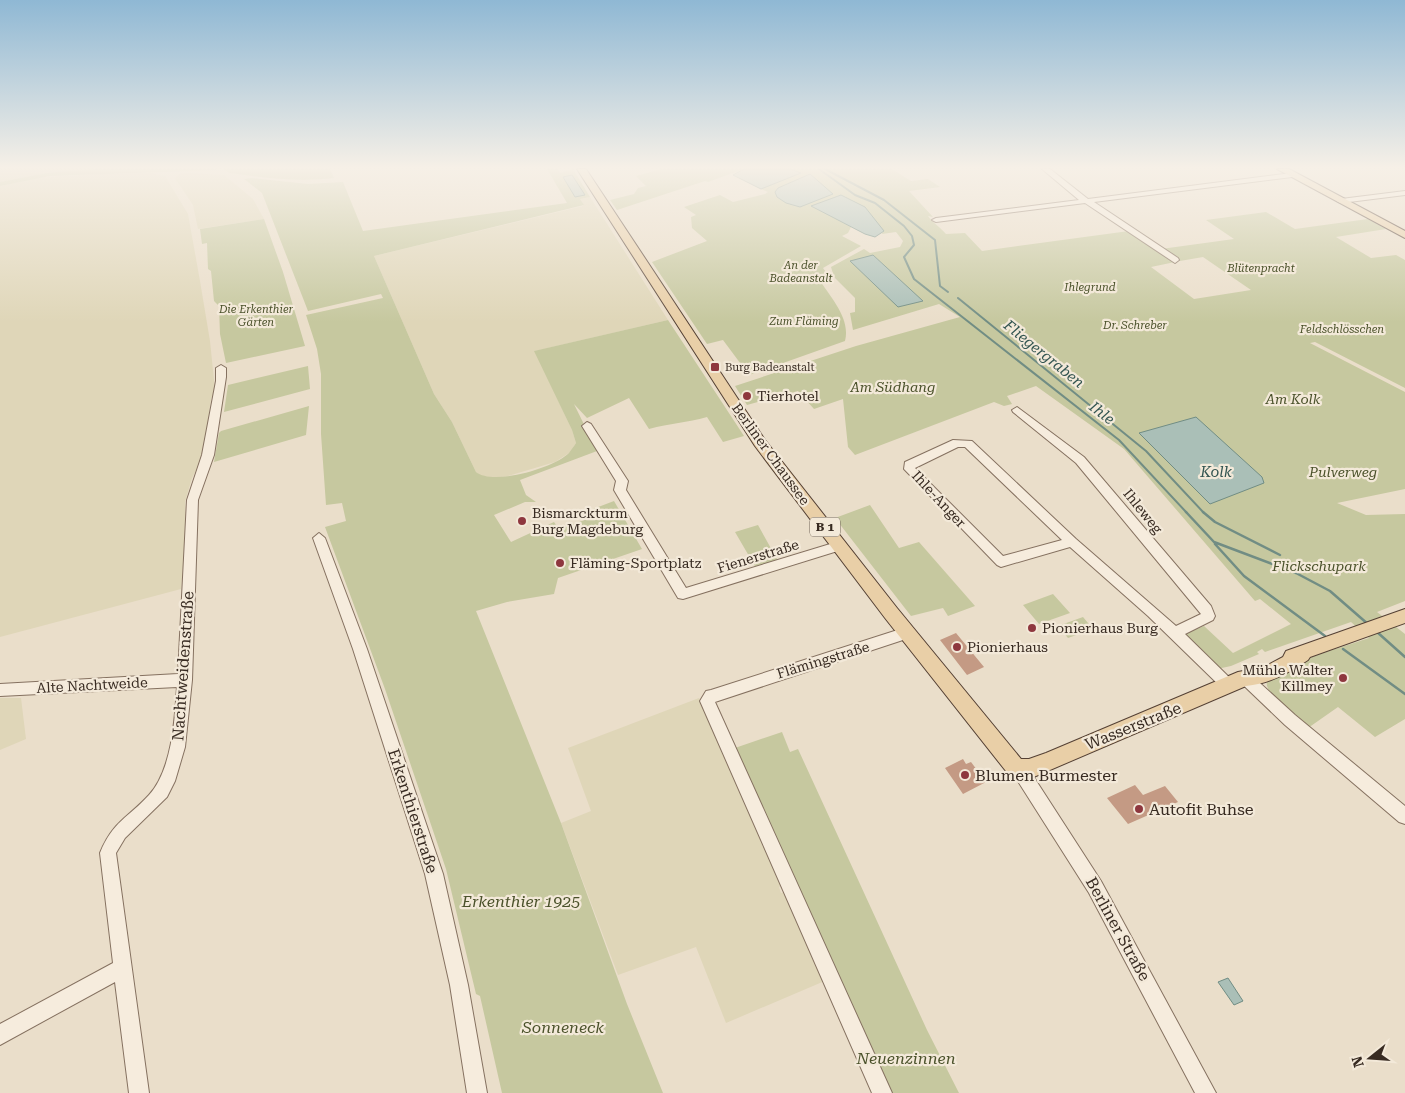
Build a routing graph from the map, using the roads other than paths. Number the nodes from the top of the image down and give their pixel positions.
1 (614, 220) edge
2 (1116, 220) edge
3 (1377, 220) edge
4 (1405, 235) edge
5 (1175, 260) dead end
6 (221, 368) dead end
7 (1017, 410) dead end
8 (587, 426) dead end
9 (319, 538) dead end
10 (1072, 542) junction
11 (840, 546) junction
12 (1397, 619) edge
13 (907, 633) junction
14 (1174, 633) junction
15 (185, 680) junction
16 (1237, 682) junction
17 (0, 690) edge
18 (1020, 770) junction
19 (1405, 816) edge
20 (123, 968) junction
21 (0, 1035) edge
22 (139, 1093) edge
23 (477, 1093) edge
24 (882, 1093) edge
25 (1206, 1093) edge

1 - 11 main road, Berliner Chaussee / B 1
2 - 5 street
3 - 4 main road
6 - 15 street, Nachtweidenstraße
7 - 14 street, Ihleweg
8 - 11 street, Fienerstraße
9 - 23 street, Erkenthierstraße
10 - 10 street, Ihle-Anger
10 - 14 street, Ihle-Anger
11 - 13 main road, Berliner Chaussee / B 1
12 - 16 main road, Wasserstraße
13 - 18 main road, Berliner Chaussee / B 1
13 - 24 street, Flämingstraße
14 - 16 street, Ihle-Anger
15 - 17 street, Alte Nachtweide
15 - 20 street, Nachtweidenstraße
16 - 18 main road, Wasserstraße
16 - 19 street, Ihle-Anger
18 - 25 street, Berliner Straße
20 - 21 street
20 - 22 street, Nachtweidenstraße

